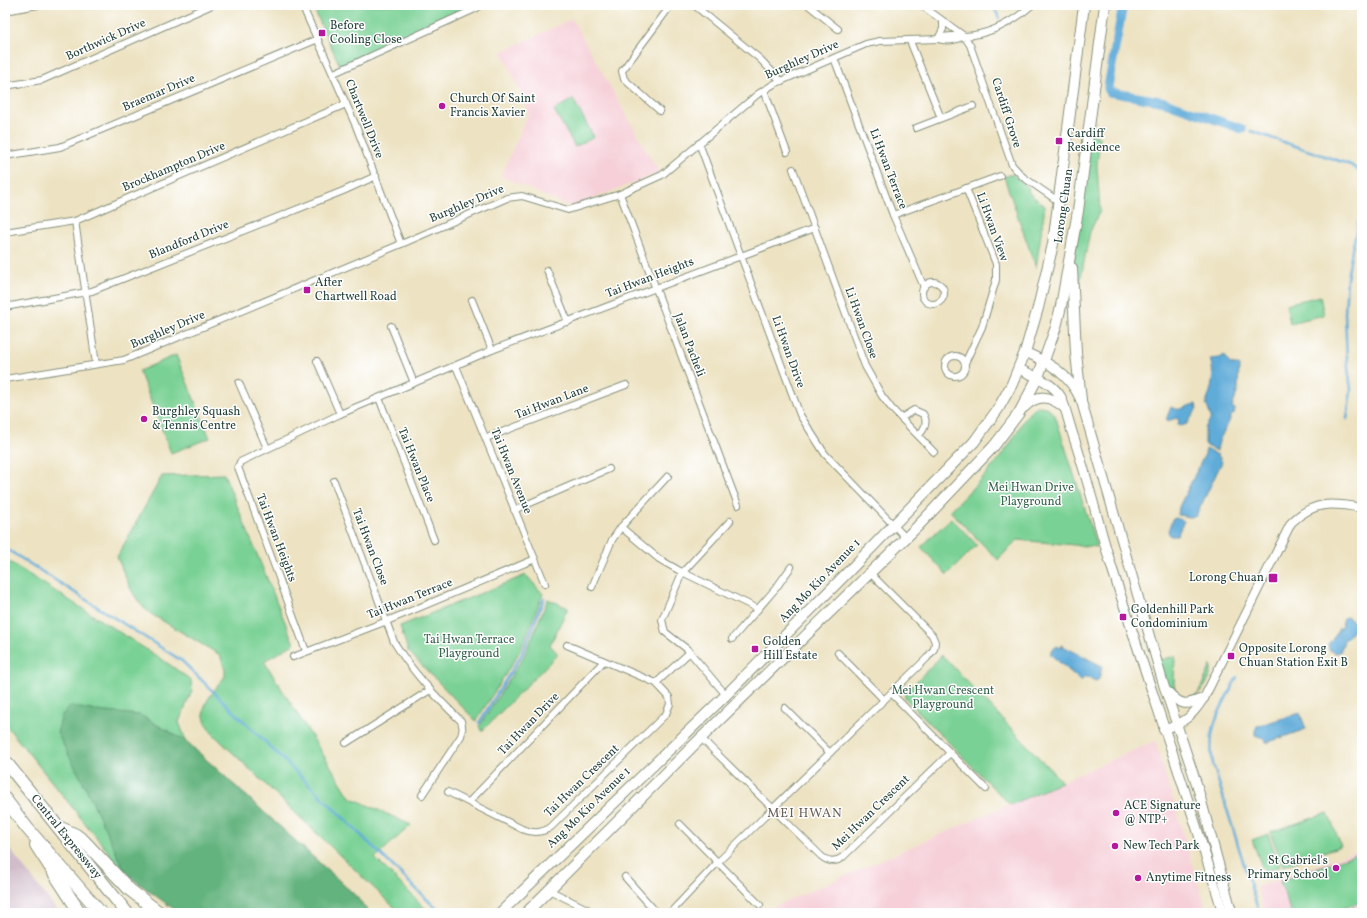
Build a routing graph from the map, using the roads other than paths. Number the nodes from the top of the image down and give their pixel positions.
1 (38, 5) edge
2 (212, 5) edge
3 (302, 5) edge
4 (475, 5) edge
5 (671, 5) edge
6 (694, 5) edge
7 (808, 5) edge
8 (921, 5) edge
9 (1032, 5) edge
10 (1084, 5) edge
11 (1105, 5) edge
12 (5, 10) edge
13 (943, 23) junction
14 (838, 29) dead end
15 (964, 36) junction
16 (318, 39) junction
17 (938, 39) junction
18 (910, 41) junction
19 (834, 58) junction
20 (334, 73) junction
21 (781, 81) junction
22 (5, 86) edge
23 (764, 90) junction
24 (346, 104) junction
25 (974, 106) dead end
26 (660, 111) dead end
27 (941, 118) junction
28 (916, 128) dead end
29 (699, 143) junction
30 (787, 152) dead end
31 (5, 156) edge
32 (793, 169) dead end
33 (376, 176) junction
34 (1000, 176) dead end
35 (966, 188) junction
36 (620, 194) junction
37 (1058, 201) junction
38 (894, 215) junction
39 (75, 221) junction
40 (815, 228) junction
41 (5, 232) edge
42 (401, 244) junction
43 (1071, 250) junction
44 (740, 255) junction
45 (547, 270) dead end
46 (924, 287) dead end
47 (655, 288) junction
48 (86, 292) junction
49 (472, 300) dead end
50 (5, 307) edge
51 (568, 322) junction
52 (391, 326) dead end
53 (492, 350) junction
54 (1025, 352) junction
55 (317, 360) dead end
56 (1044, 360) junction
57 (965, 363) dead end
58 (96, 364) junction
59 (456, 366) junction
60 (1019, 369) junction
61 (1038, 377) junction
62 (5, 379) edge
63 (239, 383) dead end
64 (414, 384) junction
65 (626, 385) dead end
66 (379, 398) junction
67 (1081, 400) junction
68 (1064, 406) junction
69 (1019, 413) junction
70 (340, 414) junction
71 (901, 418) junction
72 (919, 435) junction
73 (486, 438) junction
74 (267, 448) junction
75 (934, 452) dead end
76 (609, 469) dead end
77 (668, 476) dead end
78 (334, 481) dead end
79 (738, 505) dead end
80 (1362, 508) edge
81 (514, 510) junction
82 (730, 521) dead end
83 (1116, 521) junction
84 (893, 524) junction
85 (621, 527) junction
86 (1100, 530) junction
87 (906, 538) junction
88 (434, 540) dead end
89 (535, 559) junction
90 (791, 567) dead end
91 (682, 573) junction
92 (870, 574) junction
93 (545, 584) dead end
94 (592, 587) dead end
95 (758, 609) junction
96 (387, 621) junction
97 (1145, 621) junction
98 (1130, 626) junction
99 (732, 638) dead end
100 (567, 645) dead end
101 (306, 651) junction
102 (690, 652) junction
103 (838, 654) dead end
104 (293, 657) dead end
105 (604, 661) junction
106 (656, 683) junction
107 (430, 690) junction
108 (1166, 690) junction
109 (891, 694) junction
110 (726, 695) junction
111 (1204, 698) junction
112 (884, 700) junction
113 (786, 708) dead end
114 (1177, 725) junction
115 (1164, 730) junction
116 (701, 738) junction
117 (346, 743) dead end
118 (830, 752) junction
119 (950, 753) junction
120 (5, 761) edge
121 (986, 789) dead end
122 (448, 792) dead end
123 (422, 795) dead end
124 (5, 799) edge
125 (469, 802) junction
126 (773, 808) junction
127 (680, 824) dead end
128 (58, 826) junction
129 (27, 828) junction
130 (718, 862) junction
131 (625, 877) dead end
132 (549, 890) junction
133 (760, 905) dead end
134 (80, 913) edge
135 (101, 913) edge
136 (127, 913) edge
137 (160, 913) edge
138 (500, 913) edge
139 (526, 913) edge
140 (595, 913) edge
141 (657, 913) edge
142 (670, 913) edge
143 (1223, 913) edge
144 (1232, 913) edge

1 - 12 street
2 - 22 street, Borthwick Drive
3 - 16 street, Chartwell Drive
4 - 20 street
5 - 26 street
6 - 21 street
7 - 14 street
8 - 13 street
9 - 15 street, Burghley Drive
10 - 37 main road, Lorong Chuan
11 - 43 main road, Lorong Chuan
13 - 15 street
13 - 17 street
15 - 17 street, Burghley Drive
15 - 37 street, Cardiff Grove
16 - 20 street, Chartwell Drive
16 - 31 street, Braemar Drive
17 - 18 street, Burghley Drive
18 - 19 street, Burghley Drive
18 - 27 street
19 - 21 street, Burghley Drive
19 - 38 street, Li Hwan Terrace
20 - 24 street, Chartwell Drive
21 - 23 street, Burghley Drive
23 - 29 street, Burghley Drive
23 - 30 street
24 - 33 street, Chartwell Drive
24 - 39 street, Brockhampton Drive
25 - 27 street
27 - 28 street
29 - 36 street, Burghley Drive
29 - 44 street, Li Hwan Drive
32 - 40 street, Li Hwan Close
33 - 42 street, Chartwell Drive
33 - 48 street, Blandford Drive
34 - 35 street, Li Hwan View
35 - 38 street, Li Hwan View
35 - 57 street, Li Hwan View
36 - 42 street, Burghley Drive
36 - 47 street, Jalan Pacheli
37 - 54 main road, Lorong Chuan
38 - 46 street, Li Hwan Terrace
39 - 41 street, Brockhampton Drive
39 - 48 street
40 - 44 street
40 - 71 street, Li Hwan Close
42 - 58 street, Burghley Drive
43 - 56 main road, Lorong Chuan
43 - 67 main road
44 - 47 street, Tai Hwan Heights
44 - 84 street, Li Hwan Drive
45 - 51 street
47 - 51 street, Tai Hwan Heights
47 - 79 street, Jalan Pacheli
48 - 50 street, Blandford Drive
48 - 58 street
49 - 53 street
51 - 53 street, Tai Hwan Heights
52 - 64 street
53 - 59 street, Tai Hwan Heights
54 - 56 main road
54 - 60 main road, Lorong Chuan
55 - 70 street
56 - 61 main road, Lorong Chuan
56 - 67 main road
58 - 62 street, Burghley Drive
59 - 64 street, Tai Hwan Heights
59 - 73 street, Tai Hwan Avenue
60 - 61 main road
60 - 84 main road, Ang Mo Kio Avenue 1
61 - 68 main road
61 - 69 main road
63 - 74 street
64 - 66 street, Tai Hwan Heights
65 - 73 street, Tai Hwan Lane
66 - 70 street, Tai Hwan Heights
66 - 88 street, Tai Hwan Place
67 - 83 main road
68 - 69 main road
68 - 86 main road
69 - 87 main road
70 - 74 street, Tai Hwan Heights
71 - 72 street, Li Hwan Close
71 - 72 street
72 - 75 street, Li Hwan Close
73 - 81 street, Tai Hwan Avenue
74 - 101 street, Tai Hwan Heights
76 - 81 street
77 - 85 street
78 - 96 street, Tai Hwan Close
80 - 111 street
81 - 89 street, Tai Hwan Avenue
82 - 91 street
83 - 86 main road
83 - 97 main road
84 - 87 street, Li Hwan Drive
84 - 110 main road, Ang Mo Kio Avenue 1
85 - 91 street
85 - 94 street
86 - 98 main road
87 - 92 main road
89 - 93 street, Tai Hwan Avenue
89 - 96 street, Tai Hwan Terrace
90 - 95 street
91 - 95 street
91 - 102 street
92 - 109 street
92 - 116 main road
95 - 99 street
96 - 101 street, Tai Hwan Terrace
96 - 107 street, Tai Hwan Close
97 - 98 main road
97 - 108 main road
98 - 115 main road
100 - 105 street, Tai Hwan Crescent
101 - 104 street, Tai Hwan Terrace
102 - 106 street
102 - 110 street
103 - 112 street
105 - 106 street, Tai Hwan Crescent
105 - 125 street, Tai Hwan Drive
106 - 125 street, Tai Hwan Crescent
107 - 117 street
107 - 123 street, Tai Hwan Close
108 - 111 main road
108 - 114 main road
109 - 112 street
109 - 119 street
110 - 138 main road, Ang Mo Kio Avenue 1
111 - 114 street
112 - 118 street
113 - 118 street
114 - 115 street
114 - 144 main road
115 - 143 main road
116 - 126 street, Mei Hwan Crescent
116 - 132 main road
118 - 126 street
119 - 121 street
119 - 126 street, Mei Hwan Crescent
120 - 128 highway, Central Expressway
122 - 125 street, Tai Hwan Crescent
124 - 129 highway, Central Expressway
126 - 130 street
127 - 130 street
128 - 136 highway, Central Expressway
128 - 137 highway
129 - 134 highway
129 - 135 highway, Central Expressway
130 - 133 street
130 - 142 street
131 - 141 street
132 - 139 main road
132 - 140 street

